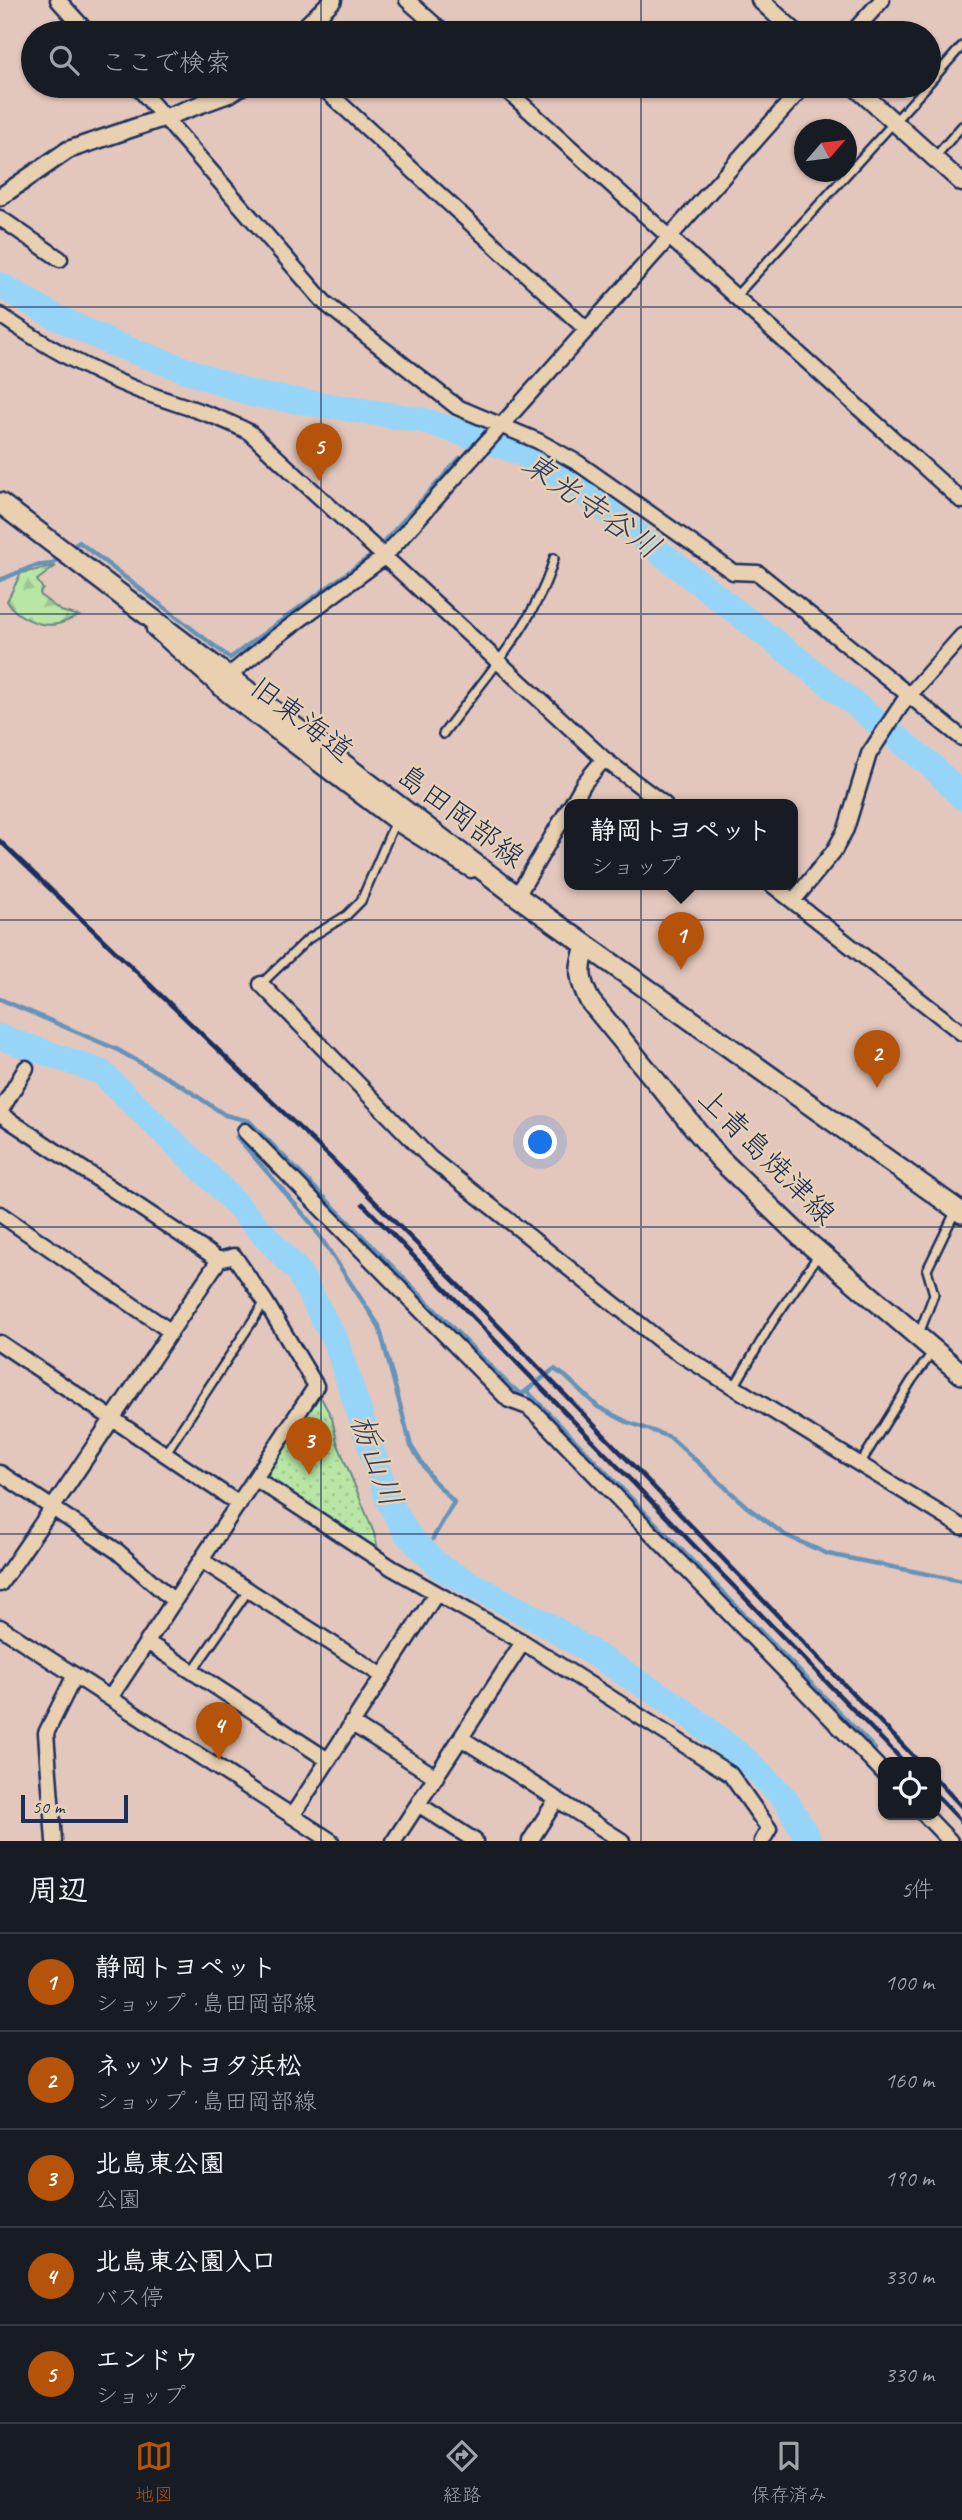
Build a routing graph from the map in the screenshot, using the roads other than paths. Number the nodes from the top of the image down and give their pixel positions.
1 (58, 0) edge
2 (333, 0) edge
3 (407, 0) edge
4 (760, 0) edge
5 (882, 0) edge
6 (77, 21) edge
7 (311, 21) edge
8 (431, 21) edge
9 (783, 21) edge
10 (863, 21) edge
11 (962, 46) edge
12 (941, 70) edge
13 (148, 98) edge
14 (218, 98) edge
15 (334, 98) edge
16 (515, 98) edge
17 (793, 98) edge
18 (868, 98) edge
19 (916, 98) edge
20 (166, 117) junction
21 (895, 122) junction
22 (962, 125) edge
23 (934, 158) junction
24 (962, 183) edge
25 (0, 197) edge
26 (0, 218) edge
27 (668, 237) junction
28 (60, 259) dead end
29 (735, 297) junction
30 (0, 315) edge
31 (586, 329) junction
32 (499, 428) junction
33 (962, 501) edge
34 (0, 503) edge
35 (383, 558) junction
36 (554, 558) dead end
37 (107, 584) junction
38 (962, 636) edge
39 (497, 662) junction
40 (228, 676) junction
41 (906, 699) junction
42 (443, 734) dead end
43 (962, 738) edge
44 (604, 759) junction
45 (574, 799) edge
46 (657, 799) edge
47 (564, 816) edge
48 (395, 822) junction
49 (779, 890) edge
50 (517, 897) junction
51 (793, 901) junction
52 (586, 947) junction
53 (261, 984) joint
54 (962, 1033) edge
55 (26, 1068) dead end
56 (0, 1113) edge
57 (245, 1131) dead end
58 (959, 1211) edge
59 (0, 1214) edge
60 (820, 1253) junction
61 (219, 1260) junction
62 (265, 1301) junction
63 (170, 1331) junction
64 (919, 1335) junction
65 (0, 1343) edge
66 (935, 1349) junction
67 (962, 1374) edge
68 (734, 1387) junction
69 (111, 1418) junction
70 (165, 1454) junction
71 (860, 1464) junction
72 (0, 1473) edge
73 (256, 1479) junction
74 (239, 1504) junction
75 (54, 1508) junction
76 (962, 1527) edge
77 (201, 1560) junction
78 (0, 1584) edge
79 (248, 1591) junction
80 (436, 1594) junction
81 (174, 1601) junction
82 (0, 1627) edge
83 (147, 1642) junction
84 (523, 1642) junction
85 (192, 1672) junction
86 (75, 1675) junction
87 (383, 1676) junction
88 (110, 1698) junction
89 (351, 1723) junction
90 (461, 1738) junction
91 (328, 1760) junction
92 (878, 1767) edge
93 (436, 1777) junction
94 (557, 1800) junction
95 (418, 1804) junction
96 (292, 1816) junction
97 (930, 1820) edge
98 (312, 1836) edge
99 (54, 1841) edge
100 (331, 1841) edge
101 (394, 1841) edge
102 (475, 1841) edge
103 (530, 1841) edge
104 (622, 1841) edge
105 (762, 1841) edge
106 (950, 1841) edge

1 - 6 street
2 - 7 street
3 - 8 street
4 - 9 street
5 - 10 street
11 - 12 lane
13 - 20 street
14 - 20 street
15 - 31 street
16 - 27 street
17 - 27 street
18 - 21 street
19 - 21 lane
20 - 25 street
20 - 32 street
21 - 23 street
21 - 29 lane
22 - 23 lane
23 - 24 street
26 - 28 street
27 - 29 street
27 - 31 street
29 - 33 street
30 - 35 street
31 - 32 street
32 - 35 street
32 - 41 street
34 - 37 main road, 島田岡部線
35 - 39 street
35 - 40 street
36 - 39 lane
37 - 40 main road, 島田岡部線
37 - 48 street, 旧東海道
38 - 41 street
39 - 42 lane
39 - 44 street
40 - 50 main road, 島田岡部線
41 - 43 street
41 - 51 street
44 - 45 street
44 - 46 street
47 - 50 street
48 - 50 street, 旧東海道
48 - 53 lane
49 - 51 street
50 - 52 main road, 島田岡部線
51 - 54 street
52 - 58 main road, 島田岡部線
52 - 60 main road, 上青島焼津線
53 - 68 street
55 - 56 street
56 - 61 street
57 - 92 street
58 - 64 lane
59 - 63 street
60 - 64 main road, 上青島焼津線
60 - 68 lane
61 - 62 street
61 - 63 street
62 - 70 lane
62 - 73 street
63 - 69 street
64 - 66 main road, 上青島焼津線
65 - 69 street
66 - 67 main road, 上青島焼津線
66 - 71 lane
68 - 71 street
69 - 70 street
69 - 75 street
70 - 74 street
71 - 76 street
72 - 75 street
73 - 74 street
73 - 80 street
74 - 77 street
75 - 78 street
75 - 81 street
77 - 79 street
77 - 81 street
79 - 85 lane
79 - 87 street
80 - 84 street
80 - 87 street
81 - 83 street
82 - 86 street
83 - 85 street
83 - 88 street
84 - 90 street
84 - 105 street
85 - 91 street
86 - 88 street
86 - 99 street
87 - 89 street
88 - 96 street
89 - 91 street
89 - 93 street
90 - 93 street
90 - 94 street
91 - 96 street
93 - 95 street
94 - 103 street
94 - 104 street
95 - 101 street
95 - 102 street
96 - 98 street
97 - 106 street
98 - 100 street

